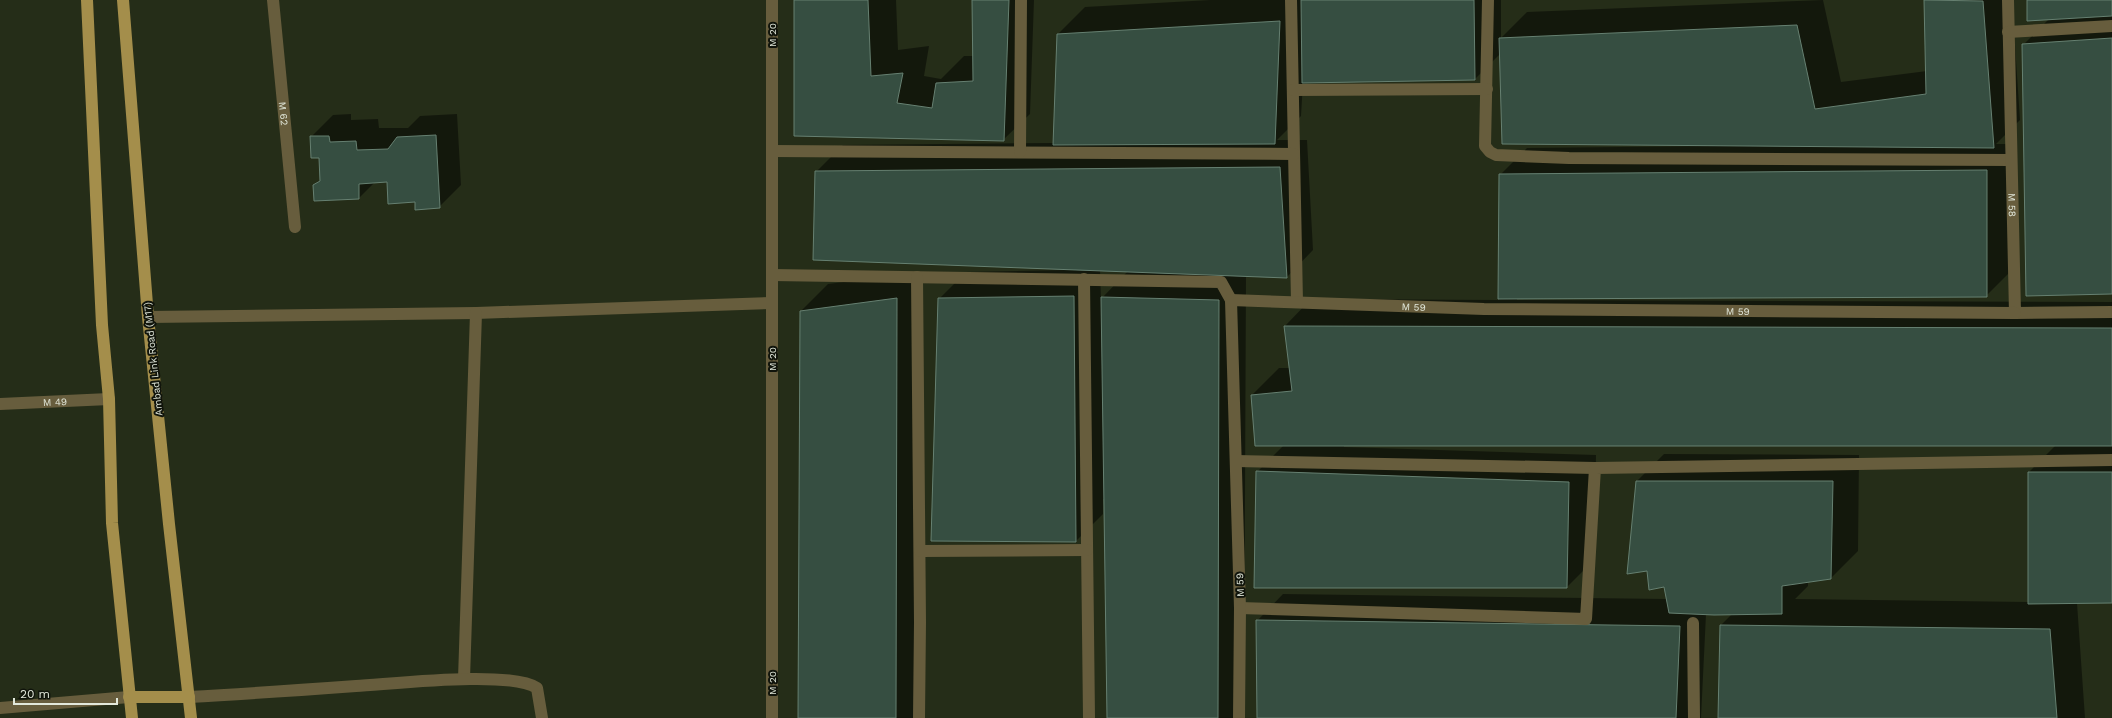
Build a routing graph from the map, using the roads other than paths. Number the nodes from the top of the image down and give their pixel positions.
1 (87, 0) edge
2 (123, 0) edge
3 (273, 0) edge
4 (772, 0) edge
5 (1020, 0) edge
6 (1291, 0) edge
7 (1488, 0) edge
8 (2008, 0) edge
9 (2112, 26) edge
10 (2008, 32) junction
11 (1487, 89) junction
12 (1293, 90) junction
13 (772, 151) junction
14 (1020, 152) junction
15 (1294, 154) junction
16 (2011, 160) junction
17 (295, 226) dead end
18 (772, 275) junction
19 (917, 277) junction
20 (1084, 279) junction
21 (1231, 300) junction
22 (1297, 302) junction
23 (772, 303) junction
24 (2112, 312) edge
25 (476, 313) junction
26 (2015, 313) junction
27 (148, 317) junction
28 (109, 399) junction
29 (0, 404) edge
30 (2112, 460) edge
31 (1236, 461) junction
32 (1595, 468) junction
33 (1087, 550) junction
34 (920, 551) junction
35 (1240, 608) junction
36 (1693, 623) dead end
37 (464, 680) junction
38 (129, 697) junction
39 (189, 697) junction
40 (0, 708) edge
41 (132, 718) edge
42 (191, 718) edge
43 (542, 718) edge
44 (772, 718) edge
45 (919, 718) edge
46 (1089, 718) edge
47 (1239, 718) edge
48 (1694, 718) edge

1 - 28 main road
2 - 27 main road, Ambad Link Road (M17)
3 - 17 street, M 62
4 - 13 street, M 20
5 - 14 street
6 - 12 street
7 - 11 street
8 - 10 street, M 58
9 - 10 street
10 - 16 street, M 58
11 - 12 street
11 - 16 street
12 - 15 street
13 - 14 street
13 - 18 street, M 20
14 - 15 street
15 - 22 street
16 - 26 street, M 58
18 - 19 street
18 - 23 street, M 20
19 - 20 street
19 - 34 street
20 - 21 street
20 - 33 street
21 - 22 street, M 59
21 - 31 street, M 59
22 - 26 street, M 59
23 - 25 street
23 - 44 street, M 20
24 - 26 street
25 - 27 street
25 - 37 street
27 - 39 main road, Ambad Link Road (M17)
28 - 29 street, M 49
28 - 38 main road
30 - 32 street
31 - 32 street
31 - 35 street, M 59
32 - 35 street
33 - 34 street
33 - 46 street
34 - 45 street
35 - 47 street, M 59
36 - 48 street
37 - 39 street
37 - 43 street
38 - 39 main road
38 - 40 street
38 - 41 main road
39 - 42 main road, Ambad Link Road (M17)

